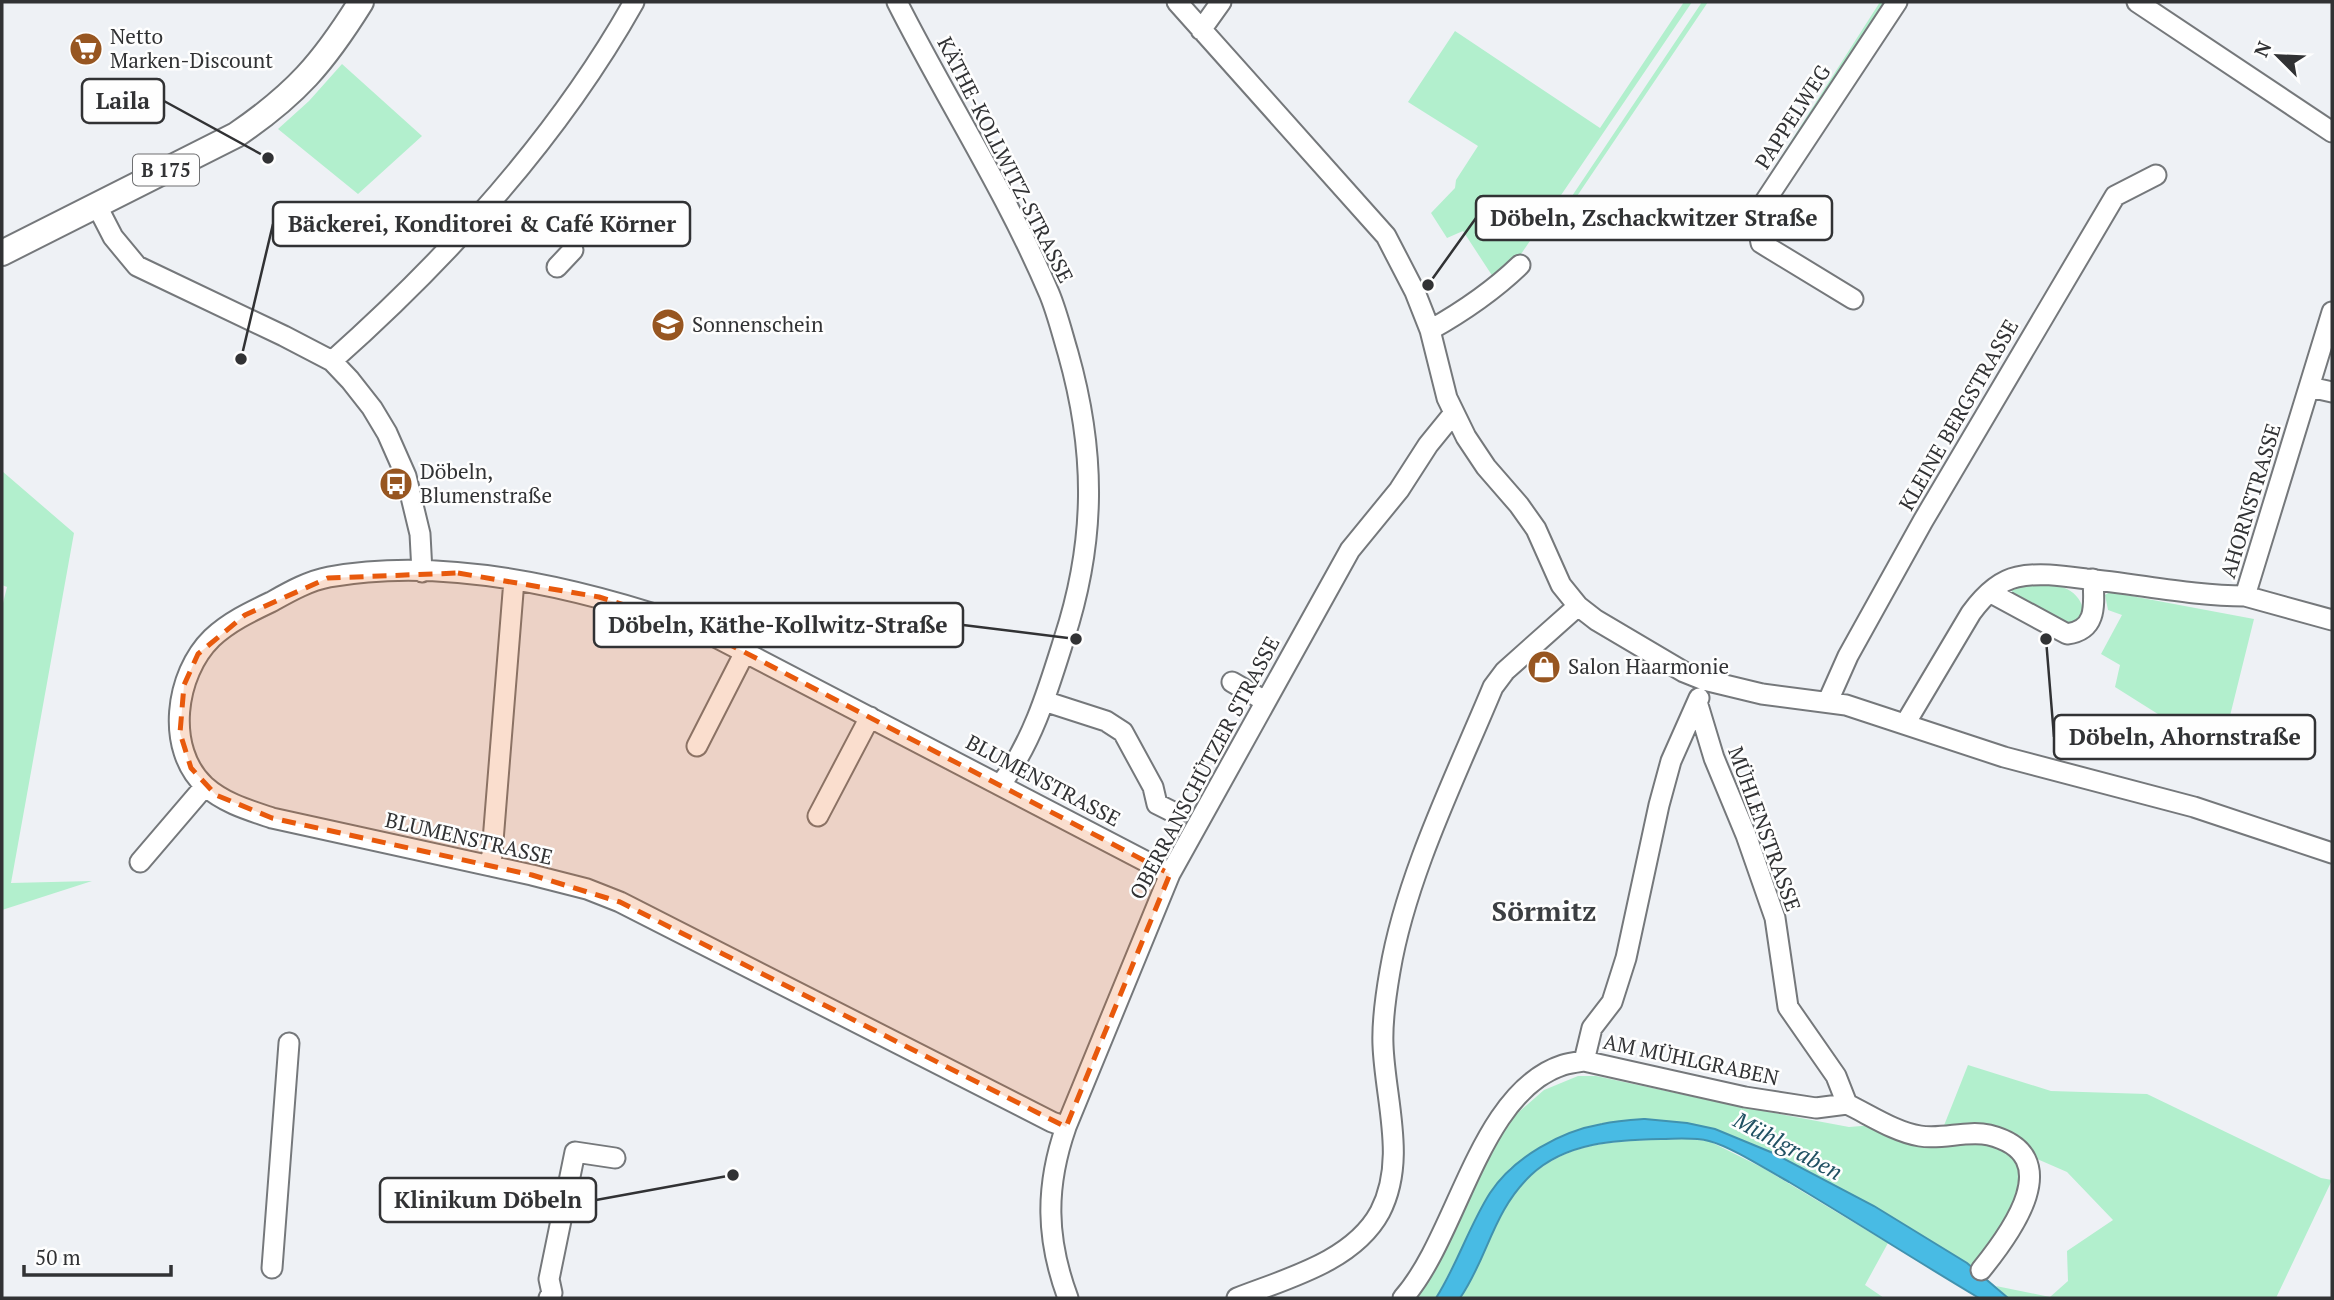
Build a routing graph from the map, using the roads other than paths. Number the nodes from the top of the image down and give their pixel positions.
1 (361, 2) edge
2 (633, 2) edge
3 (897, 2) edge
4 (1177, 2) edge
5 (1221, 2) edge
6 (1897, 2) edge
7 (2142, 3) edge
8 (1201, 30) junction
9 (2332, 132) edge
10 (2156, 175) dead end
11 (97, 206) junction
12 (573, 250) dead end
13 (2, 253) edge
14 (1520, 265) dead end
15 (557, 267) dead end
16 (1853, 299) dead end
17 (2332, 312) edge
18 (1430, 330) junction
19 (332, 361) junction
20 (2310, 387) junction
21 (2332, 392) edge
22 (1454, 413) junction
23 (422, 572) junction
24 (2093, 579) junction
25 (514, 580) junction
26 (1991, 593) junction
27 (2245, 596) junction
28 (1578, 606) junction
29 (2332, 620) edge
30 (745, 652) junction
31 (1704, 680) junction
32 (1233, 682) dead end
33 (1044, 701) junction
34 (1265, 701) junction
35 (1828, 701) junction
36 (1698, 705) junction
37 (870, 717) junction
38 (1905, 724) junction
39 (697, 747) dead end
40 (1001, 784) junction
41 (205, 786) junction
42 (1177, 814) dead end
43 (817, 816) dead end
44 (2332, 853) edge
45 (140, 862) dead end
46 (491, 866) junction
47 (1170, 874) junction
48 (289, 1043) dead end
49 (1584, 1061) junction
50 (1847, 1104) junction
51 (1066, 1127) junction
52 (615, 1158) dead end
53 (272, 1268) dead end
54 (1981, 1270) dead end
55 (549, 1298) edge
56 (1068, 1298) edge
57 (1237, 1298) edge
58 (1403, 1298) edge

1 - 11 main road, B 175
2 - 19 street
3 - 33 street, KÄTHE-KOLLWITZ-STRASSE
4 - 8 street
5 - 8 street
6 - 16 street, PAPPELWEG
7 - 9 street
8 - 18 street
10 - 35 street, KLEINE BERGSTRASSE
11 - 13 main road, B 175
11 - 19 street
12 - 15 street
14 - 18 street
17 - 20 street, AHORNSTRASSE
18 - 22 street
19 - 23 street
20 - 21 street
20 - 27 street, AHORNSTRASSE
22 - 28 street
22 - 34 street, OBERRANSCHÜTZER STRASSE
23 - 25 street, BLUMENSTRASSE
23 - 41 street, BLUMENSTRASSE
24 - 26 street, AHORNSTRASSE
24 - 26 street
24 - 27 street, AHORNSTRASSE
25 - 30 street, BLUMENSTRASSE
25 - 46 street
26 - 38 street, AHORNSTRASSE
27 - 29 street
28 - 31 street
28 - 57 street
30 - 37 street, BLUMENSTRASSE
30 - 39 street
31 - 35 street
31 - 36 street
32 - 34 street
33 - 40 street, KÄTHE-KOLLWITZ-STRASSE
33 - 42 street
34 - 47 street, OBERRANSCHÜTZER STRASSE
35 - 38 street
36 - 49 street
36 - 50 street, MÜHLENSTRASSE
37 - 40 street, BLUMENSTRASSE
37 - 43 street
38 - 44 street
40 - 47 street, BLUMENSTRASSE
41 - 45 street
41 - 46 street, BLUMENSTRASSE
46 - 51 street, BLUMENSTRASSE
47 - 51 street, OBERRANSCHÜTZER STRASSE
48 - 53 street
49 - 50 street, AM MÜHLGRABEN
49 - 58 street, AM MÜHLGRABEN
50 - 54 street
51 - 56 street, OBERRANSCHÜTZER STRASSE
52 - 55 street

